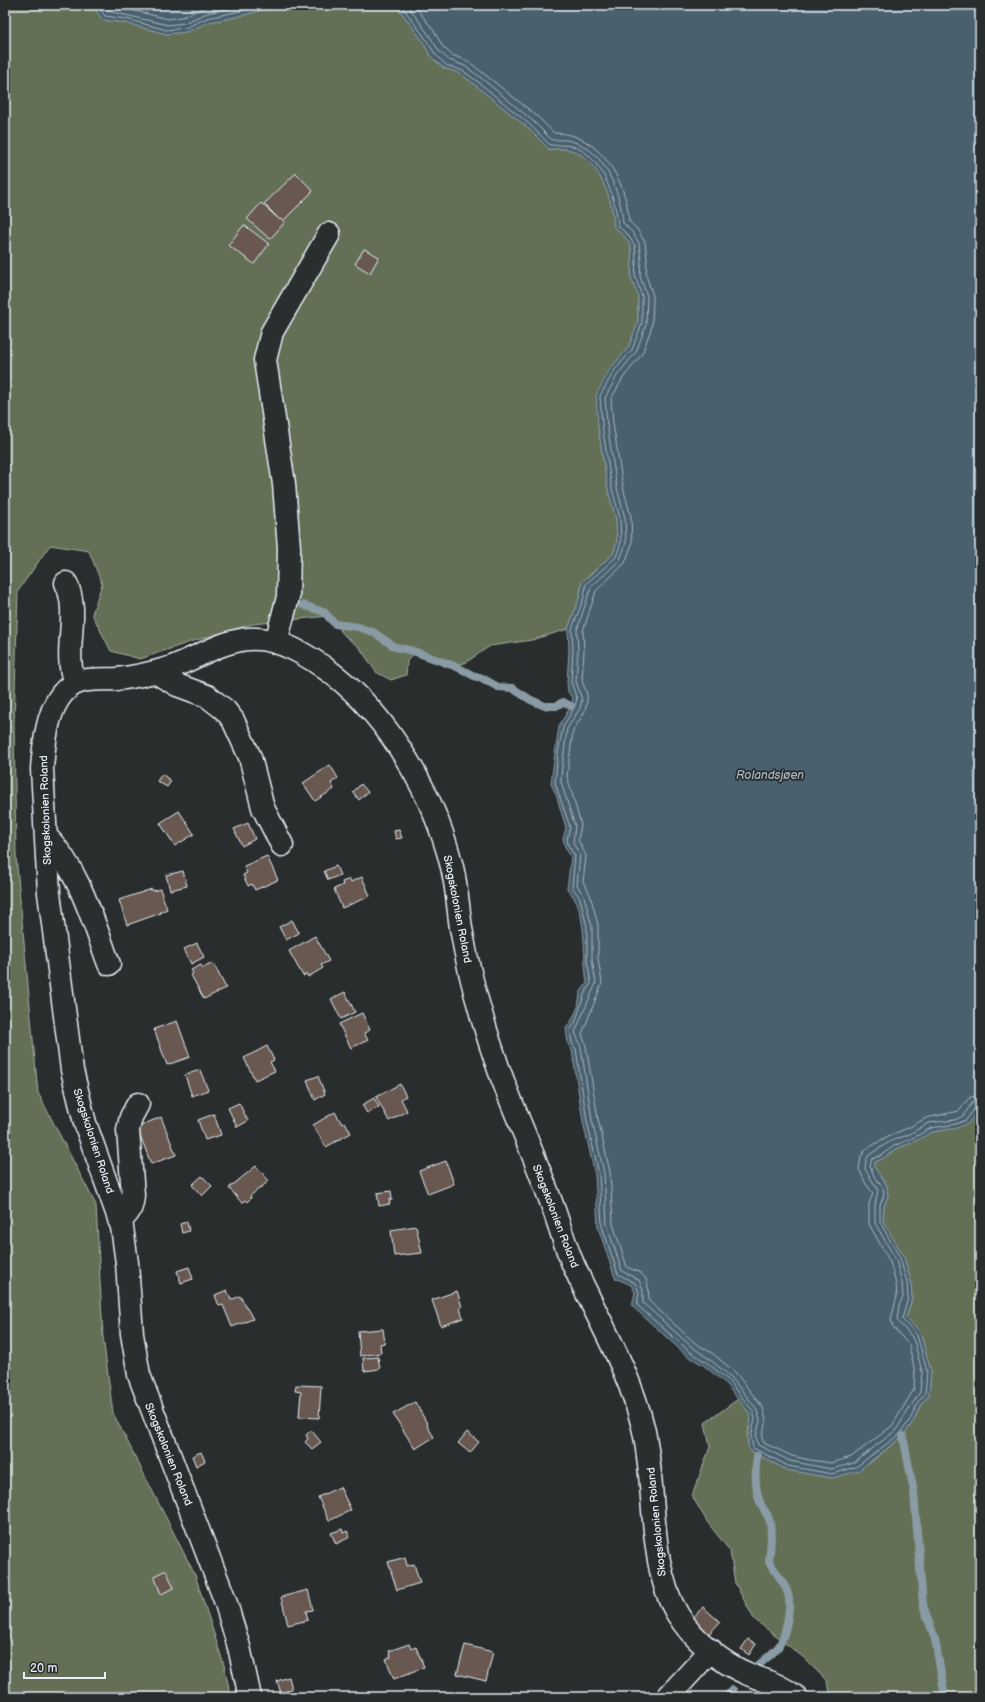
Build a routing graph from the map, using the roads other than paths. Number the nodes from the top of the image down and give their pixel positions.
1 (329, 234) dead end
2 (66, 583) dead end
3 (276, 642) junction
4 (155, 672) junction
5 (75, 683) junction
6 (46, 836) junction
7 (282, 846) dead end
8 (109, 964) dead end
9 (138, 1104) dead end
10 (119, 1220) junction
11 (710, 1650) junction
12 (250, 1697) edge
13 (668, 1697) edge
14 (796, 1697) edge

1 - 3 street
2 - 5 street
3 - 4 street, Skogskolonien Roland
3 - 11 street, Skogskolonien Roland
4 - 5 street, Skogskolonien Roland
4 - 7 street
5 - 6 street, Skogskolonien Roland
6 - 8 street
6 - 10 street, Skogskolonien Roland
9 - 10 street
10 - 12 street, Skogskolonien Roland
11 - 13 street
11 - 14 street, Skogskolonien Roland

